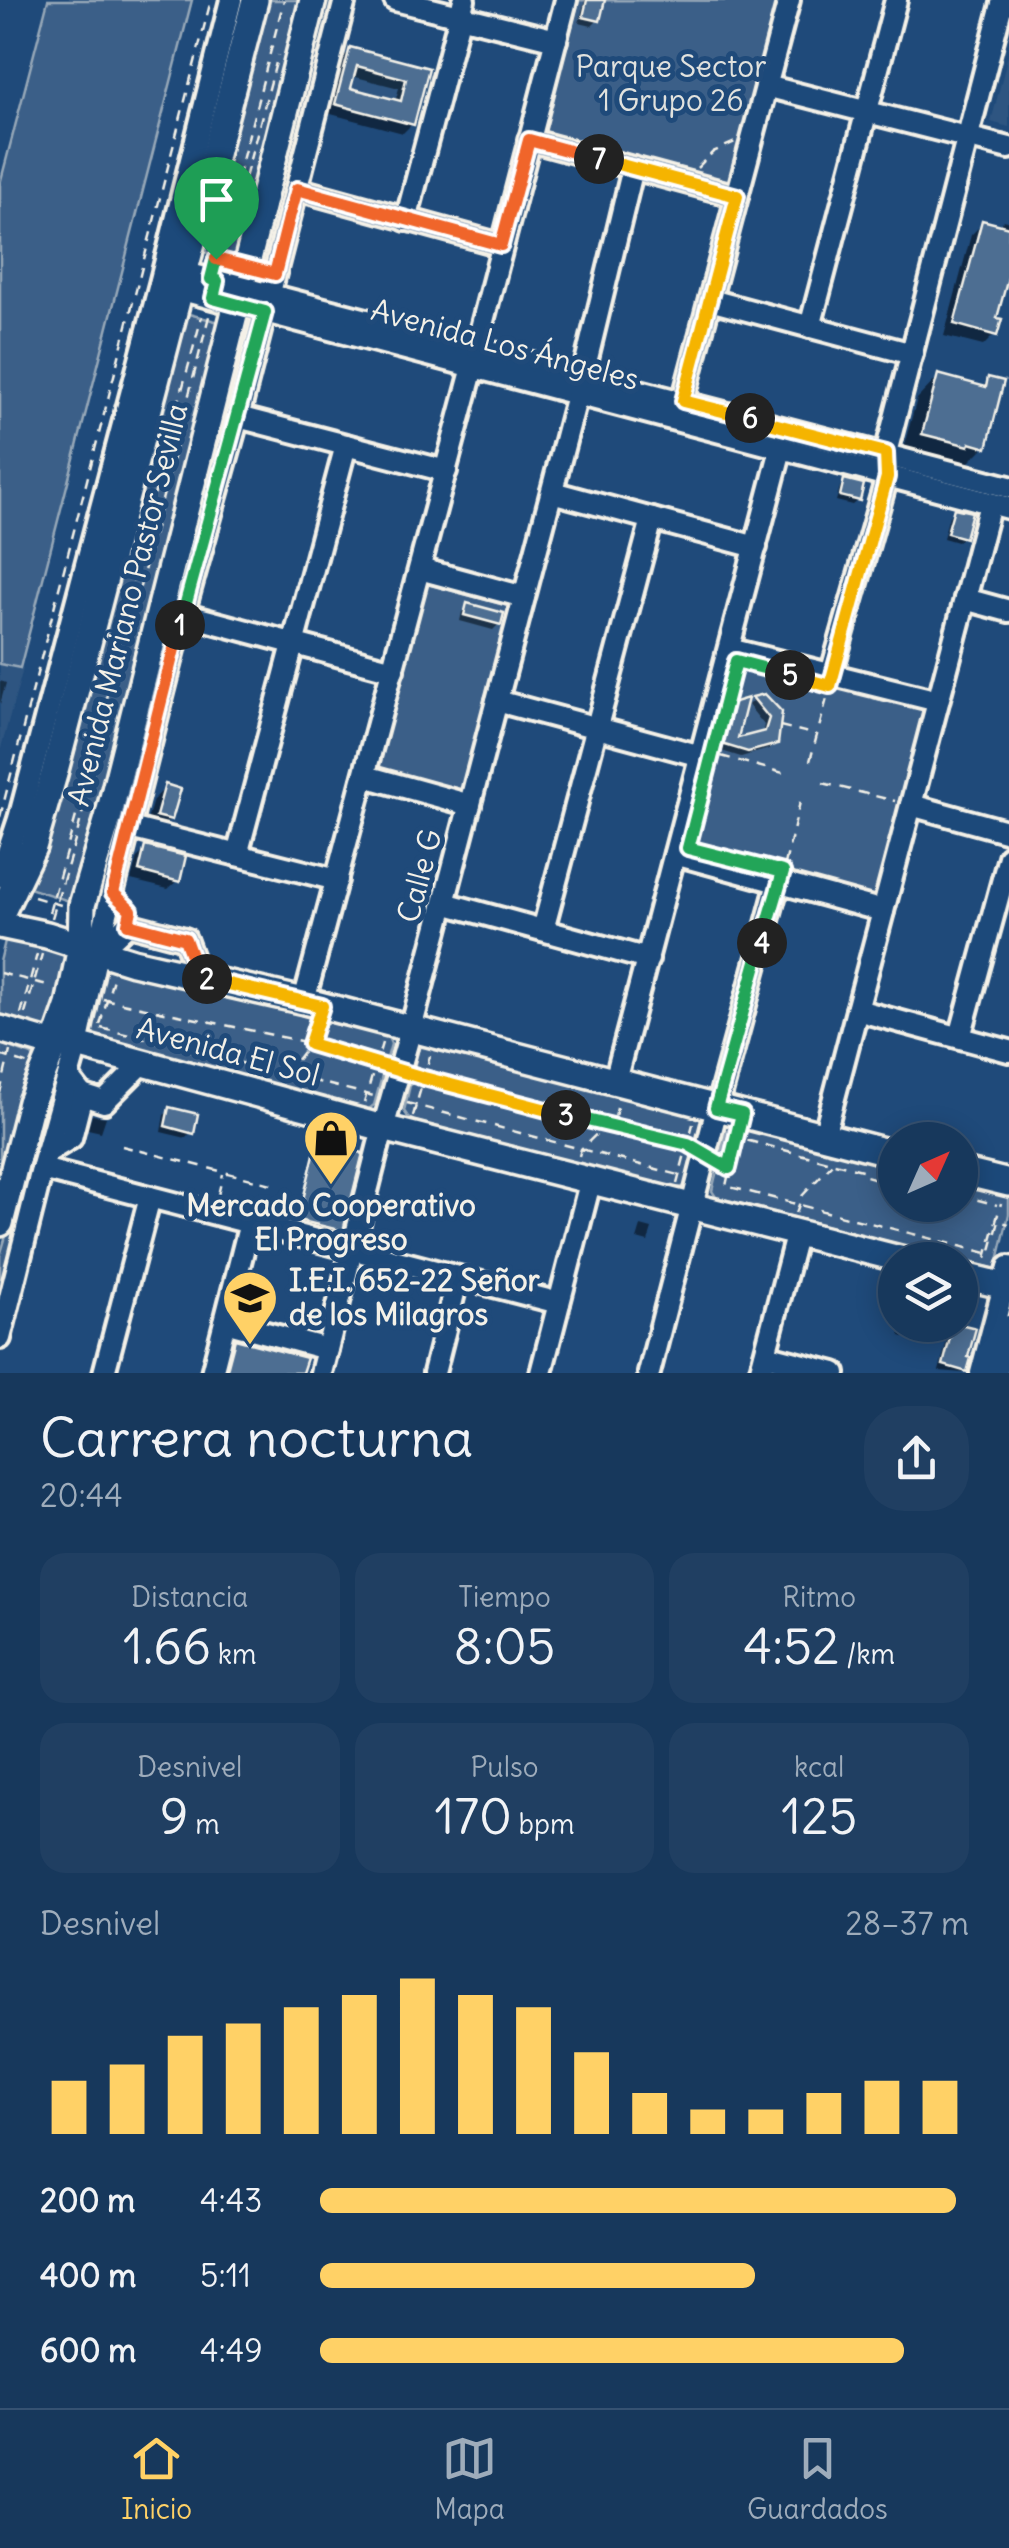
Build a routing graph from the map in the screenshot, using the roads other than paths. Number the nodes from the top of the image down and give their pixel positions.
1 (231, 0) edge
2 (255, 0) edge
3 (313, 0) edge
4 (345, 0) edge
5 (395, 0) edge
6 (566, 0) edge
7 (789, 0) edge
8 (896, 0) edge
9 (1003, 0) edge
10 (462, 8) edge
11 (556, 40) junction
12 (766, 86) junction
13 (866, 113) junction
14 (967, 138) junction
15 (529, 140) junction
16 (1009, 148) edge
17 (633, 168) junction
18 (297, 189) junction
19 (737, 196) junction
20 (406, 220) junction
21 (501, 245) junction
22 (201, 276) junction
23 (710, 300) junction
24 (267, 303) junction
25 (810, 326) junction
26 (912, 354) junction
27 (475, 357) junction
28 (580, 385) junction
29 (683, 401) junction
30 (238, 418) junction
31 (346, 445) junction
32 (781, 449) junction
33 (886, 453) junction
34 (446, 470) junction
35 (887, 477) junction
36 (1009, 486) edge
37 (552, 492) junction
38 (1000, 506) edge
39 (652, 519) junction
40 (756, 547) junction
41 (420, 568) junction
42 (524, 597) junction
43 (965, 599) junction
44 (1009, 610) edge
45 (183, 614) junction
46 (293, 644) junction
47 (729, 649) junction
48 (393, 670) junction
49 (832, 674) junction
50 (497, 701) junction
51 (938, 701) junction
52 (596, 728) junction
53 (702, 754) junction
54 (364, 776) junction
55 (470, 804) junction
56 (911, 805) junction
57 (130, 828) junction
58 (1009, 832) edge
59 (237, 854) junction
60 (675, 854) junction
61 (1009, 856) edge
62 (0, 876) edge
63 (336, 880) junction
64 (779, 883) junction
65 (113, 893) junction
66 (444, 903) junction
67 (883, 911) junction
68 (0, 916) edge
69 (128, 924) junction
70 (0, 925) edge
71 (543, 930) junction
72 (99, 953) junction
73 (648, 959) junction
74 (199, 977) junction
75 (314, 1004) junction
76 (858, 1010) junction
77 (412, 1029) junction
78 (960, 1038) junction
79 (81, 1042) junction
80 (11, 1043) edge
81 (1009, 1051) edge
82 (143, 1062) junction
83 (68, 1076) junction
84 (620, 1083) junction
85 (82, 1096) junction
86 (723, 1115) junction
87 (384, 1128) junction
88 (832, 1146) junction
89 (878, 1152) edge
90 (44, 1161) junction
91 (582, 1177) junction
92 (978, 1178) edge
93 (1005, 1191) edge
94 (681, 1193) junction
95 (150, 1197) junction
96 (250, 1222) junction
97 (0, 1223) edge
98 (794, 1232) junction
99 (353, 1250) junction
100 (878, 1253) edge
101 (458, 1277) junction
102 (992, 1279) edge
103 (560, 1303) junction
104 (225, 1322) junction
105 (1009, 1326) edge
106 (0, 1338) edge
107 (327, 1349) junction
108 (763, 1364) edge
109 (104, 1373) edge
110 (212, 1373) edge
111 (321, 1373) edge
112 (434, 1373) edge
113 (541, 1373) edge
114 (649, 1373) edge
115 (835, 1373) edge
116 (981, 1373) edge
117 (997, 1373) edge

1 - 22 street, Avenida Mariano Pastor Sevilla
2 - 22 main road, Avenida Mariano Pastor Sevilla
3 - 22 main road, Avenida Mariano Pastor Sevilla
4 - 18 street, Avenida Mariano Pastor Sevilla
5 - 10 street
6 - 11 street
7 - 12 street
8 - 13 street
9 - 14 street
10 - 11 street
10 - 20 street
11 - 15 street
12 - 13 street
12 - 19 street
13 - 14 street
13 - 25 street
14 - 16 street
14 - 26 street
15 - 17 street
15 - 21 street
17 - 19 street
17 - 28 street, Calle G
18 - 20 street
18 - 24 street, Avenida Mariano Pastor Sevilla
19 - 23 street
20 - 21 street
21 - 27 street
22 - 24 street, Avenida Los Ángeles
22 - 62 street, Avenida Mariano Pastor Sevilla
22 - 68 main road, Avenida Mariano Pastor Sevilla
22 - 72 main road, Avenida Mariano Pastor Sevilla
23 - 25 street
23 - 29 street
24 - 27 street, Avenida Los Ángeles
24 - 30 street, Avenida Mariano Pastor Sevilla
25 - 26 street
26 - 33 street
27 - 28 street, Avenida Los Ángeles
27 - 34 street
28 - 29 street, Avenida Los Ángeles
28 - 32 street, Avenida Los Ángeles
28 - 37 street, Calle G
29 - 33 street, Avenida Los Ángeles
30 - 31 street
30 - 45 street, Avenida Mariano Pastor Sevilla
31 - 34 street
31 - 46 street
32 - 35 street, Avenida Los Ángeles
32 - 40 street
33 - 35 street
33 - 36 street, Avenida Los Ángeles
34 - 41 street
35 - 38 street, Avenida Los Ángeles
35 - 49 street
37 - 39 street
37 - 42 street, Calle G
38 - 43 street
39 - 40 street
39 - 52 street
40 - 47 street
41 - 42 street
41 - 48 street
42 - 50 street, Calle G
43 - 44 street
43 - 51 street
45 - 46 street
45 - 57 street, Avenida Mariano Pastor Sevilla
46 - 48 street
46 - 59 street
47 - 49 street
47 - 53 street
48 - 54 street
49 - 51 street
50 - 52 street
50 - 55 street, Calle G
51 - 56 street
52 - 53 street
52 - 71 street
53 - 60 street
54 - 55 street
54 - 63 street
55 - 66 street, Calle G
56 - 58 street
56 - 67 street
57 - 59 street
57 - 65 street, Avenida Mariano Pastor Sevilla
59 - 63 street
60 - 64 street
60 - 73 street
61 - 78 street
63 - 75 street
64 - 67 street
64 - 86 street
65 - 69 street
65 - 72 street, Avenida Mariano Pastor Sevilla
66 - 71 street
66 - 77 street, Calle G
67 - 76 street
69 - 72 street
69 - 74 street
70 - 72 main road, Avenida El Sol
71 - 73 street
72 - 74 main road, Avenida El Sol
72 - 79 main road, Avenida Mariano Pastor Sevilla
73 - 84 street
74 - 75 main road, Avenida El Sol
75 - 77 main road, Avenida El Sol
76 - 78 street
76 - 88 street
77 - 84 main road, Avenida El Sol
77 - 87 street, Calle G
78 - 81 street
79 - 80 main road, Avenida El Sol
79 - 82 main road, Avenida El Sol
79 - 83 street, Avenida Mariano Pastor Sevilla
79 - 97 main road, Avenida Mariano Pastor Sevilla
82 - 85 street
82 - 87 main road, Avenida El Sol
83 - 85 street
83 - 90 street, Avenida Mariano Pastor Sevilla
84 - 86 main road, Avenida El Sol
85 - 90 street
86 - 88 main road, Avenida El Sol
86 - 94 street
87 - 91 main road, Avenida El Sol
87 - 99 street, Calle G
88 - 89 main road, Avenida El Sol
90 - 95 street
90 - 106 street, Avenida Mariano Pastor Sevilla
91 - 94 main road, Avenida El Sol
91 - 103 street
92 - 93 main road
94 - 98 main road, Avenida El Sol
94 - 114 street
95 - 96 street
95 - 109 street
96 - 99 street
96 - 104 street
98 - 100 main road, Avenida El Sol
98 - 108 street
99 - 101 street
99 - 107 street, Calle G
101 - 103 street
101 - 112 street
102 - 116 street
103 - 113 street
104 - 107 street
104 - 110 street
105 - 117 street
107 - 111 street, Calle G
108 - 115 street

